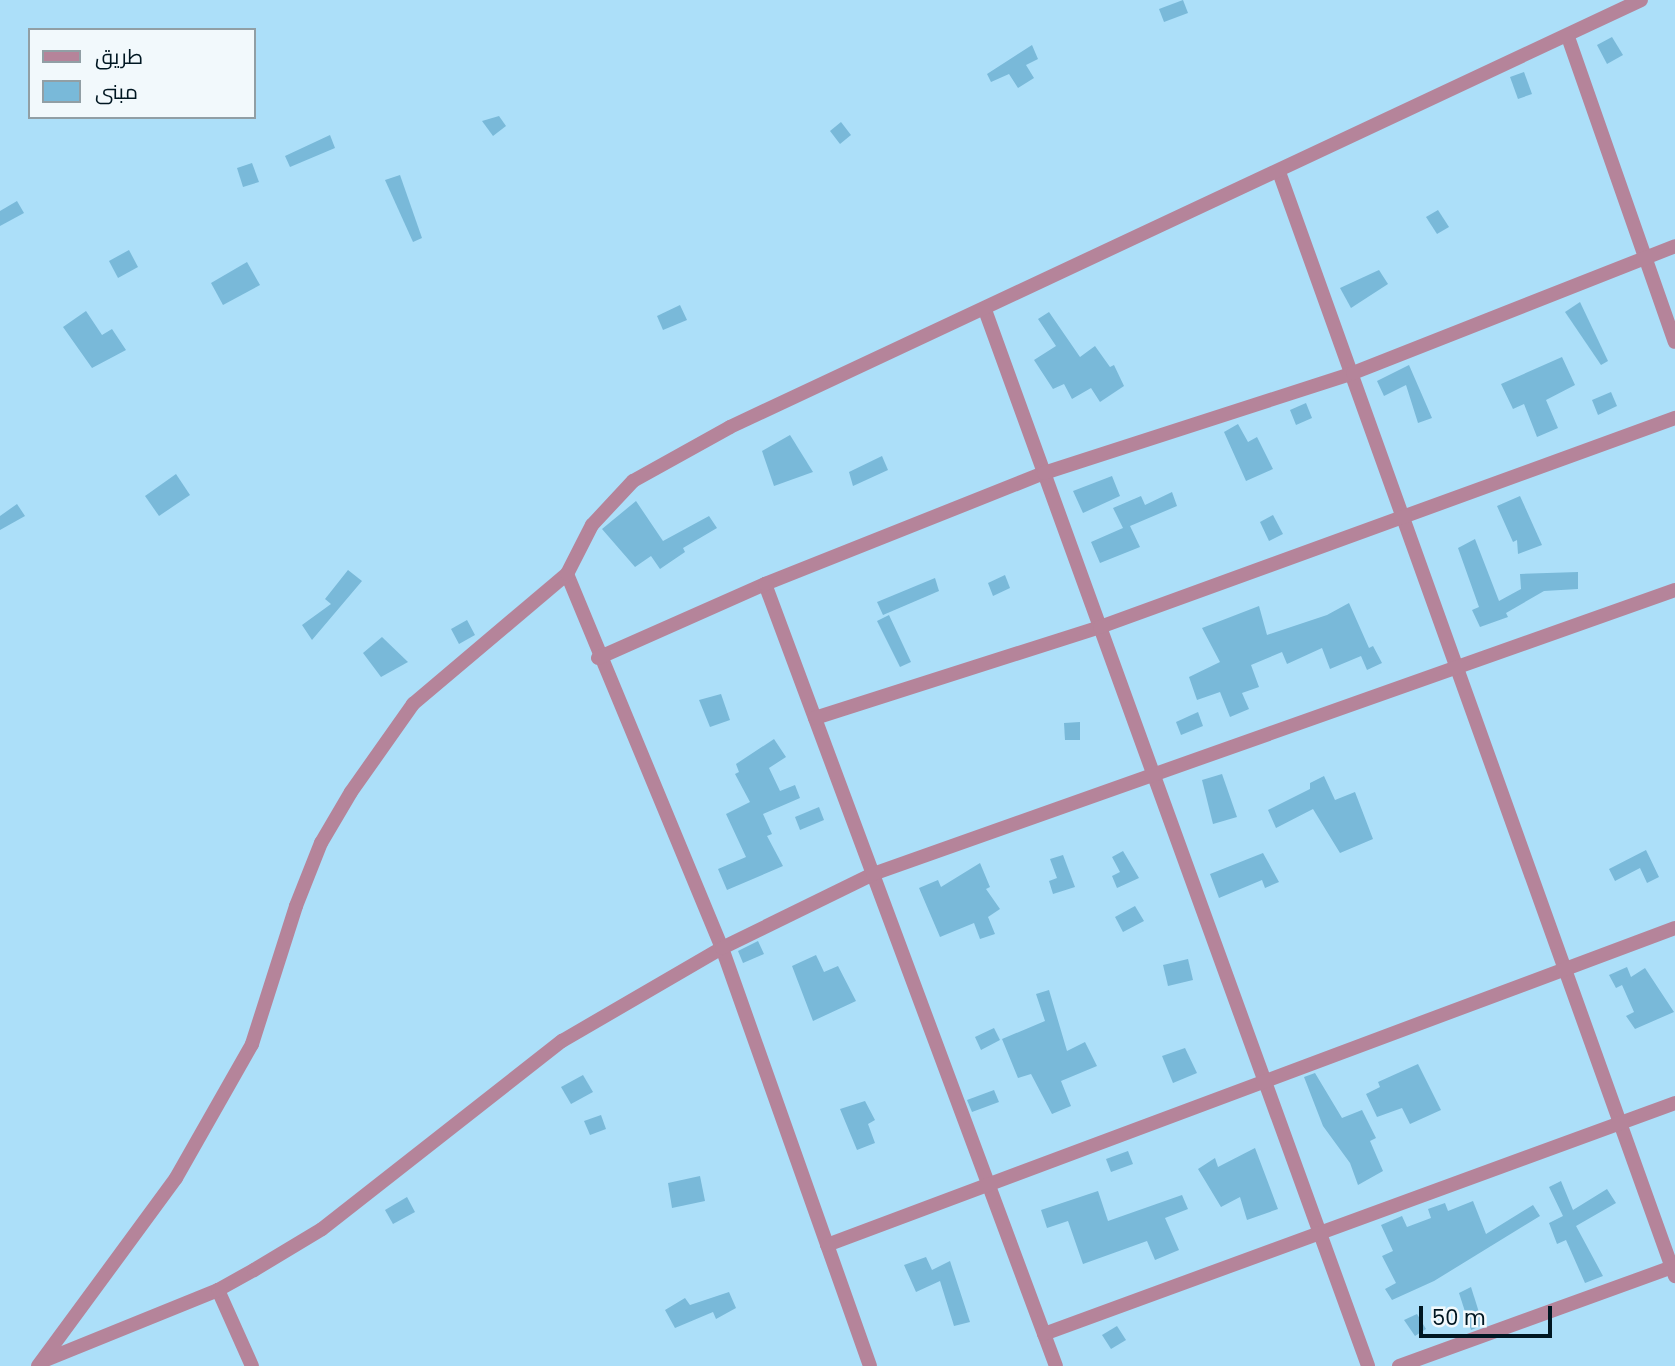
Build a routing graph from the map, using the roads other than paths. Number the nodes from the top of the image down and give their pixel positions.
1 (1641, 0) edge
2 (1567, 37) junction
3 (1279, 172) junction
4 (1675, 246) edge
5 (1642, 257) junction
6 (985, 310) junction
7 (1675, 342) edge
8 (1353, 373) junction
9 (1675, 418) edge
10 (1044, 473) junction
11 (1403, 516) junction
12 (567, 573) junction
13 (765, 584) junction
14 (1675, 590) edge
15 (1100, 627) junction
16 (598, 658) junction
17 (1457, 670) junction
18 (815, 718) junction
19 (1153, 772) junction
20 (873, 874) junction
21 (1675, 928) edge
22 (722, 948) junction
23 (1564, 969) junction
24 (1265, 1081) junction
25 (1675, 1103) edge
26 (1620, 1123) junction
27 (989, 1185) junction
28 (1319, 1231) junction
29 (827, 1245) junction
30 (1674, 1270) edge
31 (218, 1290) junction
32 (1044, 1334) junction
33 (39, 1364) edge
34 (252, 1366) edge
35 (870, 1366) edge
36 (1056, 1366) edge
37 (1368, 1366) edge
38 (1399, 1366) edge

1 - 2 street
2 - 3 street
2 - 5 street
3 - 6 street
3 - 8 street
4 - 5 street
5 - 7 street
5 - 8 street
6 - 10 street
6 - 12 street
8 - 10 street
8 - 11 street
9 - 11 street
10 - 13 street
10 - 15 street
11 - 15 street
11 - 17 street
12 - 16 street
12 - 33 street
13 - 16 street
13 - 18 street
14 - 17 street
15 - 18 street
15 - 19 street
16 - 22 street
17 - 19 street
17 - 23 street
18 - 20 street
19 - 20 street
19 - 24 street
20 - 22 street
20 - 27 street
21 - 23 street
22 - 29 street
22 - 31 street
23 - 24 street
23 - 26 street
24 - 27 street
24 - 28 street
25 - 26 street
26 - 28 street
26 - 30 street
27 - 29 street
27 - 32 street
28 - 32 street
28 - 37 street
29 - 35 street
30 - 38 street
31 - 33 street
31 - 34 street
32 - 36 street

